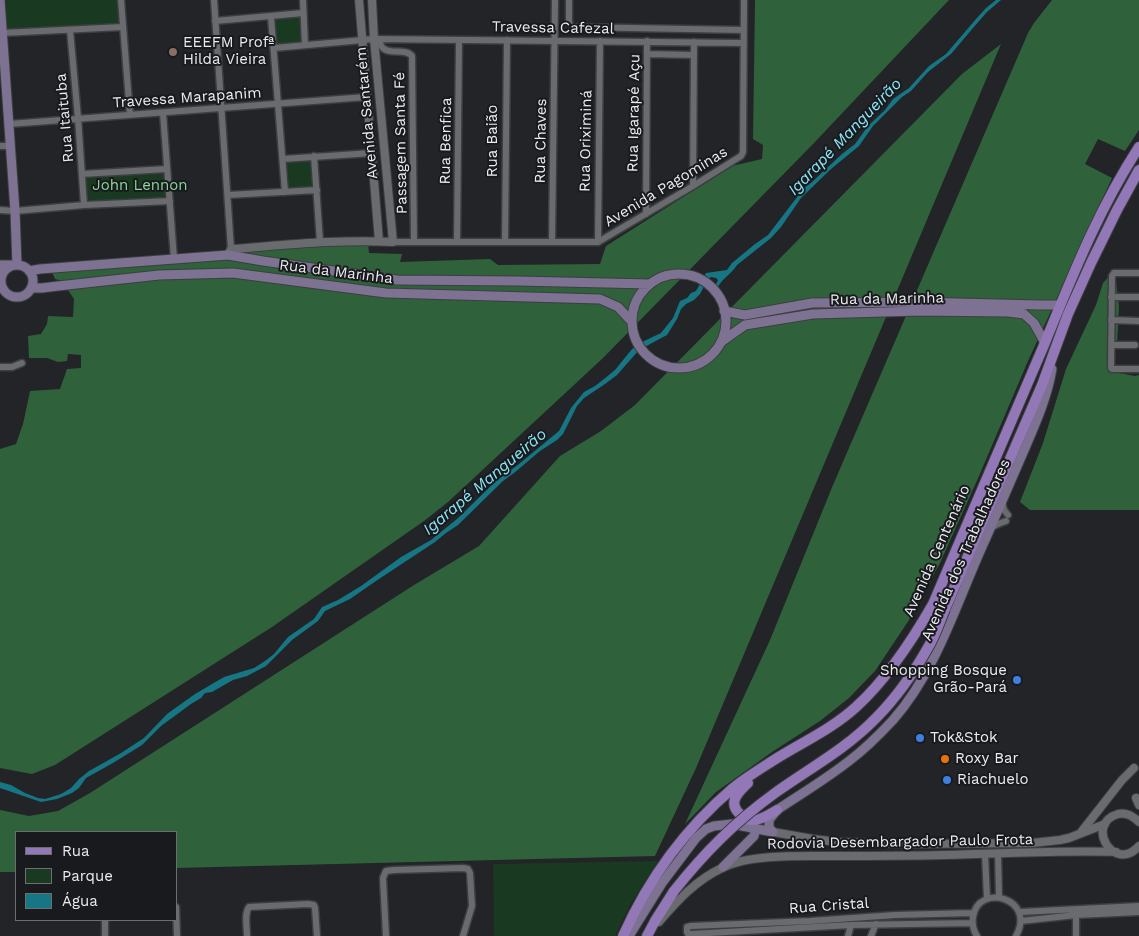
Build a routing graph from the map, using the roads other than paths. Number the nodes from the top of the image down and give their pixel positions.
1 (0, 0) edge
2 (121, 0) edge
3 (214, 0) edge
4 (303, 0) edge
5 (359, 0) edge
6 (372, 0) edge
7 (555, 0) edge
8 (569, 0) edge
9 (744, 0) edge
10 (303, 13) junction
11 (271, 16) junction
12 (216, 21) junction
13 (122, 27) junction
14 (70, 30) junction
15 (743, 30) junction
16 (2, 33) junction
17 (376, 39) junction
18 (362, 40) junction
19 (459, 40) junction
20 (507, 40) junction
21 (554, 40) junction
22 (600, 41) junction
23 (647, 42) junction
24 (694, 42) junction
25 (743, 43) junction
26 (305, 45) junction
27 (274, 48) junction
28 (647, 54) junction
29 (694, 54) junction
30 (366, 97) junction
31 (278, 104) junction
32 (222, 108) junction
33 (163, 113) junction
34 (130, 115) junction
35 (78, 118) junction
36 (9, 124) junction
37 (0, 146) edge
38 (10, 146) junction
39 (1139, 147) edge
40 (372, 153) junction
41 (314, 156) junction
42 (283, 159) junction
43 (167, 169) junction
44 (1139, 170) edge
45 (82, 174) junction
46 (693, 186) junction
47 (317, 190) junction
48 (285, 192) junction
49 (228, 195) junction
50 (170, 201) junction
51 (84, 205) junction
52 (0, 210) edge
53 (14, 211) junction
54 (646, 214) junction
55 (378, 223) junction
56 (391, 223) junction
57 (380, 241) junction
58 (320, 242) junction
59 (392, 242) junction
60 (414, 242) junction
61 (457, 242) junction
62 (505, 242) junction
63 (552, 242) junction
64 (598, 242) junction
65 (229, 252) junction
66 (174, 259) junction
67 (0, 265) edge
68 (17, 265) junction
69 (29, 271) junction
70 (1138, 273) dead end
71 (650, 284) junction
72 (31, 288) junction
73 (3, 292) edge
74 (1112, 296) junction
75 (1138, 297) edge
76 (1060, 305) junction
77 (724, 311) junction
78 (1111, 320) junction
79 (632, 321) junction
80 (1139, 321) edge
81 (721, 342) junction
82 (1045, 343) junction
83 (1111, 345) junction
84 (1135, 345) dead end
85 (1052, 356) junction
86 (22, 363) dead end
87 (0, 367) edge
88 (1138, 369) dead end
89 (1002, 502) junction
90 (990, 528) junction
91 (772, 761) junction
92 (1134, 768) dead end
93 (777, 810) junction
94 (1139, 822) edge
95 (1105, 824) junction
96 (756, 828) junction
97 (773, 832) junction
98 (1081, 833) junction
99 (959, 844) junction
100 (1139, 846) edge
101 (1135, 851) edge
102 (1116, 852) junction
103 (985, 854) junction
104 (998, 854) junction
105 (945, 855) junction
106 (723, 867) junction
107 (999, 897) junction
108 (988, 898) junction
109 (1139, 906) edge
110 (1114, 910) junction
111 (1020, 912) junction
112 (1139, 912) edge
113 (973, 913) junction
114 (895, 915) junction
115 (1076, 916) junction
116 (105, 921) edge
117 (177, 921) edge
118 (1021, 921) junction
119 (972, 923) junction
120 (738, 924) junction
121 (810, 924) junction
122 (851, 924) junction
123 (876, 924) junction
124 (894, 924) junction
125 (738, 931) junction
126 (776, 932) edge
127 (649, 933) edge
128 (703, 934) edge
129 (106, 936) edge
130 (178, 936) edge
131 (247, 936) edge
132 (317, 936) edge
133 (386, 936) edge
134 (463, 936) edge
135 (623, 936) edge
136 (629, 936) edge
137 (848, 936) edge
138 (871, 936) edge
139 (977, 936) edge
140 (1016, 936) edge
141 (1076, 936) edge

1 - 16 main road
2 - 13 street
3 - 12 street
4 - 10 street
5 - 18 street, Avenida Santarém
6 - 17 street, Avenida Santarém
7 - 21 street, Rua Chaves
8 - 15 street, Travessa Cafezal
9 - 15 street, Avenida Pagominas
10 - 11 street
10 - 26 street
11 - 12 street
11 - 27 street
12 - 32 street
13 - 14 street
13 - 34 street
14 - 16 street
14 - 35 street, Rua Itaituba
15 - 25 street, Avenida Pagominas
16 - 36 main road
17 - 18 street, Travessa Cafezal
17 - 19 street, Travessa Cafezal
17 - 56 street, Avenida Santarém
17 - 60 street, Passagem Santa Fé
18 - 26 street, Travessa Cafezal
18 - 30 street, Avenida Santarém
19 - 20 street, Travessa Cafezal
19 - 61 street, Rua Benfica
20 - 21 street, Travessa Cafezal
20 - 62 street, Rua Baião
21 - 22 street, Travessa Cafezal
21 - 63 street, Rua Chaves
22 - 23 street, Travessa Cafezal
22 - 64 street, Rua Oriximiná
23 - 24 street, Travessa Cafezal
23 - 28 street, Rua Igarapé Açu
24 - 25 street, Travessa Cafezal
24 - 29 street
25 - 46 street, Avenida Pagominas
26 - 27 street, Travessa Cafezal
27 - 31 street
28 - 29 street
28 - 54 street, Rua Igarapé Açu
29 - 46 street
30 - 31 street, Travessa Marapanim
30 - 40 street, Avenida Santarém
31 - 32 street, Travessa Marapanim
31 - 42 street
32 - 33 street, Travessa Marapanim
32 - 49 street
33 - 34 street, Travessa Marapanim
33 - 43 street
34 - 35 street, Travessa Marapanim
35 - 36 street, Travessa Marapanim
35 - 45 street, Rua Itaituba
36 - 38 main road
37 - 38 street
38 - 53 main road
39 - 76 main road, Avenida Centenário
40 - 41 street
40 - 55 street, Avenida Santarém
41 - 42 street
41 - 47 street
42 - 48 street
43 - 45 street
43 - 50 street
44 - 85 main road, Avenida Centenário
45 - 51 street, Rua Itaituba
46 - 54 street, Avenida Pagominas
47 - 48 street
47 - 58 street
48 - 49 street
49 - 65 street
50 - 51 street
50 - 66 street
51 - 53 street
52 - 53 street
53 - 68 main road
54 - 64 street, Avenida Pagominas
55 - 56 street
55 - 57 street, Avenida Santarém
56 - 59 street, Avenida Santarém
57 - 58 street, Rua da Marinha
57 - 59 street, Rua da Marinha
58 - 65 street, Rua da Marinha
59 - 60 street, Rua da Marinha
60 - 61 street, Rua da Marinha
61 - 62 street, Rua da Marinha
62 - 63 street, Rua da Marinha
63 - 64 street, Rua da Marinha
65 - 66 main road, Rua da Marinha
65 - 71 main road, Rua da Marinha
66 - 69 main road, Rua da Marinha
67 - 68 main road
68 - 69 main road
68 - 73 main road
69 - 72 main road
70 - 74 street
71 - 77 main road
71 - 79 main road
72 - 73 main road
72 - 79 main road, Rua da Marinha
74 - 75 street
74 - 78 street
76 - 77 main road, Rua da Marinha
76 - 82 main road, Avenida Centenário
77 - 81 main road
78 - 80 street
78 - 83 street
79 - 81 main road
81 - 82 main road, Rua da Marinha
82 - 91 main road, Avenida Centenário
83 - 84 street
83 - 88 street
85 - 89 main road, Avenida dos Trabalhadores
85 - 127 main road, Avenida Centenário, bridge
86 - 87 street
89 - 90 main road, Avenida dos Trabalhadores
89 - 90 street
90 - 93 main road, Avenida dos Trabalhadores
91 - 93 main road
91 - 135 main road, Avenida Centenário
92 - 98 street
93 - 97 main road
94 - 95 street, Rodovia Desembargador Paulo Frota
95 - 98 street, Rodovia Desembargador Paulo Frota
95 - 102 street
96 - 97 main road, Rodovia Desembargador Paulo Frota
96 - 106 main road
96 - 136 main road, Rodovia Desembargador Paulo Frota
97 - 99 street, Rodovia Desembargador Paulo Frota
98 - 99 street, Rodovia Desembargador Paulo Frota
99 - 105 street
100 - 101 street
101 - 102 street, Rodovia Desembargador Paulo Frota
102 - 104 street, Rodovia Desembargador Paulo Frota
103 - 104 street, Rodovia Desembargador Paulo Frota
103 - 105 street, Rodovia Desembargador Paulo Frota
103 - 108 street
104 - 107 street
105 - 106 street, Rodovia Desembargador Paulo Frota
106 - 127 street, Rodovia Desembargador Paulo Frota
107 - 108 street
107 - 111 street
108 - 113 street
109 - 110 street
110 - 111 street
110 - 112 street
110 - 115 street
111 - 118 street
113 - 114 street, Rua Cristal
113 - 119 street
114 - 121 street, Rua Cristal
114 - 124 street
115 - 118 street
115 - 141 street
116 - 129 street
117 - 130 street
118 - 140 street
119 - 124 street, Rua Cristal
119 - 139 street
120 - 121 street, Rua Cristal
120 - 125 street
120 - 128 street, Rua Cristal
121 - 122 street, Rua Cristal
121 - 126 street, Rua Cristal
122 - 123 street, Rua Cristal
122 - 137 street
123 - 124 street, Rua Cristal
123 - 138 street
125 - 126 street, Rua Cristal
125 - 128 street, Rua Cristal
131 - 132 street
133 - 134 street

